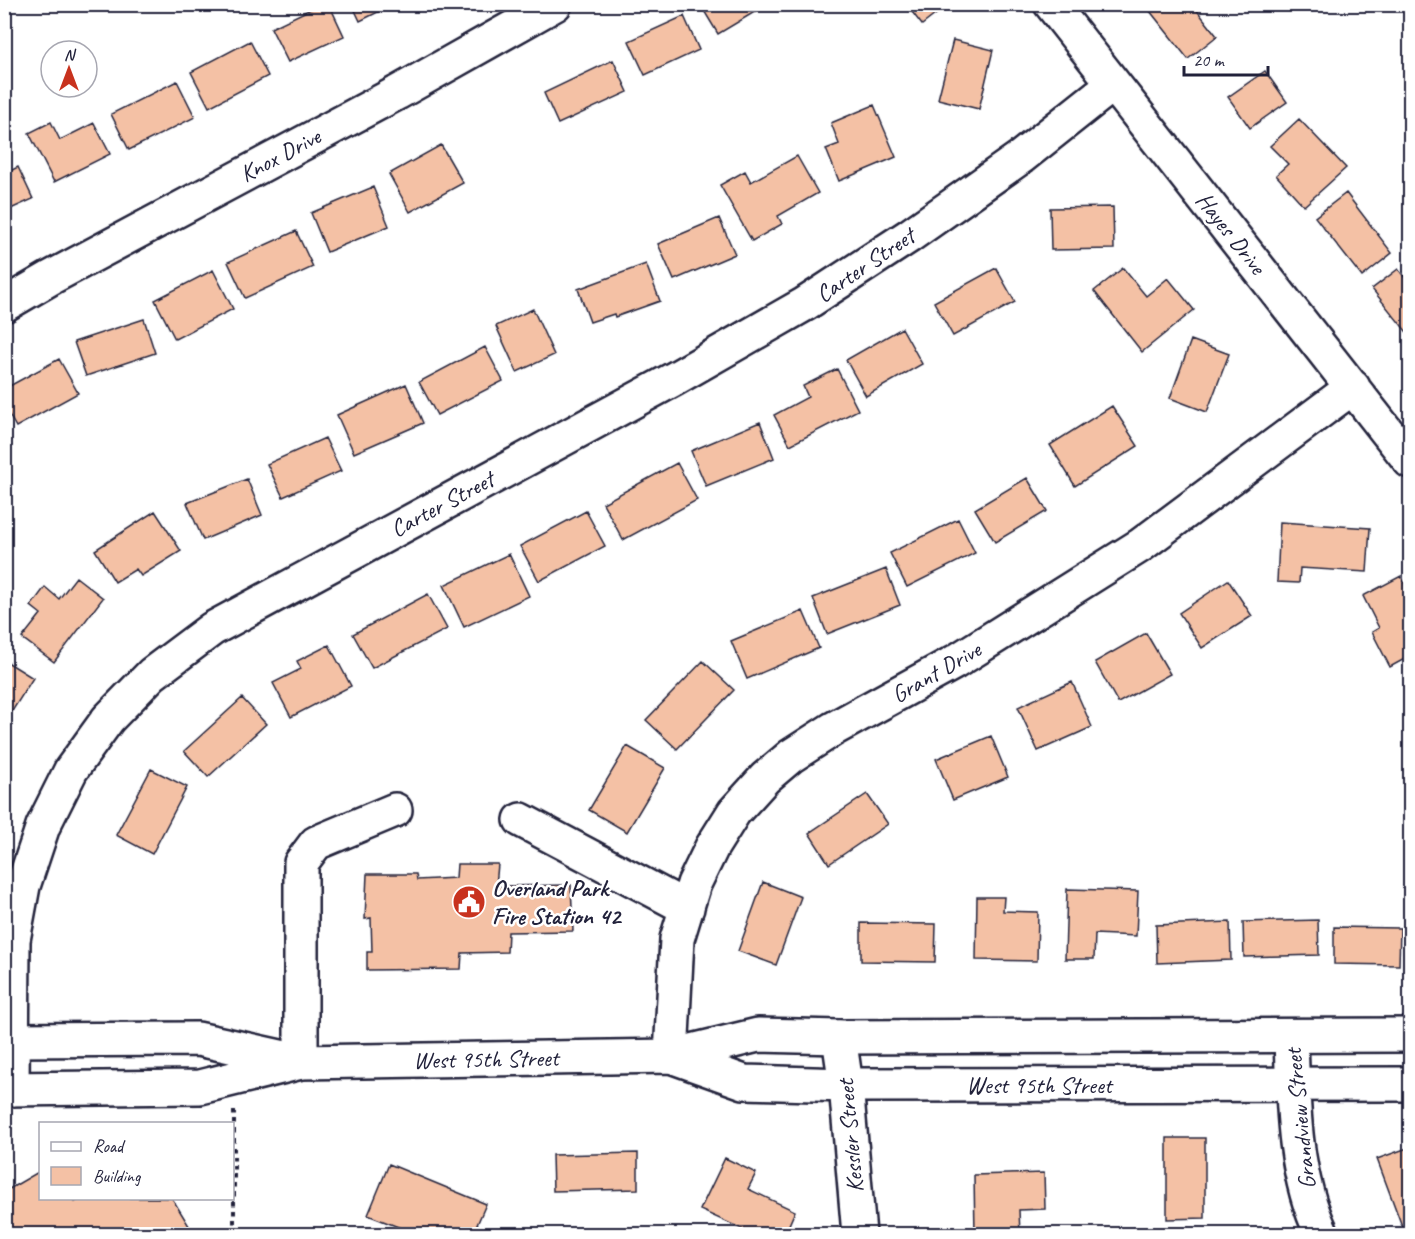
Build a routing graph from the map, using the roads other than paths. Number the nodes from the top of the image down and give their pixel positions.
1 (555, 4) edge
2 (1051, 4) edge
3 (1113, 84) junction
4 (4, 305) edge
5 (1353, 387) junction
6 (1410, 461) edge
7 (394, 810) dead end
8 (521, 820) dead end
9 (687, 908) junction
10 (1410, 1035) edge
11 (1291, 1036) junction
12 (839, 1037) junction
13 (8, 1040) edge
14 (671, 1056) junction
15 (302, 1062) junction
16 (1410, 1084) edge
17 (846, 1085) junction
18 (1293, 1085) junction
19 (8, 1089) edge
20 (859, 1234) edge
21 (1323, 1234) edge

1 - 4 street, Knox Drive
2 - 3 street, Hayes Drive
3 - 5 street, Hayes Drive
3 - 13 street, Carter Street
5 - 6 street, Hayes Drive
5 - 9 street, Grant Drive
7 - 15 street
8 - 9 street
9 - 14 street, Grant Drive
10 - 11 street, West 95th Street
11 - 12 street, West 95th Street
11 - 18 street, Grandview Street
12 - 14 street, West 95th Street
12 - 17 street, Kessler Street
13 - 15 street, West 95th Street
13 - 19 street, Carter Street
14 - 15 street, West 95th Street
14 - 17 street, West 95th Street
15 - 19 street, West 95th Street
16 - 18 street, West 95th Street
17 - 18 street, West 95th Street
17 - 20 street, Kessler Street
18 - 21 street, Grandview Street

